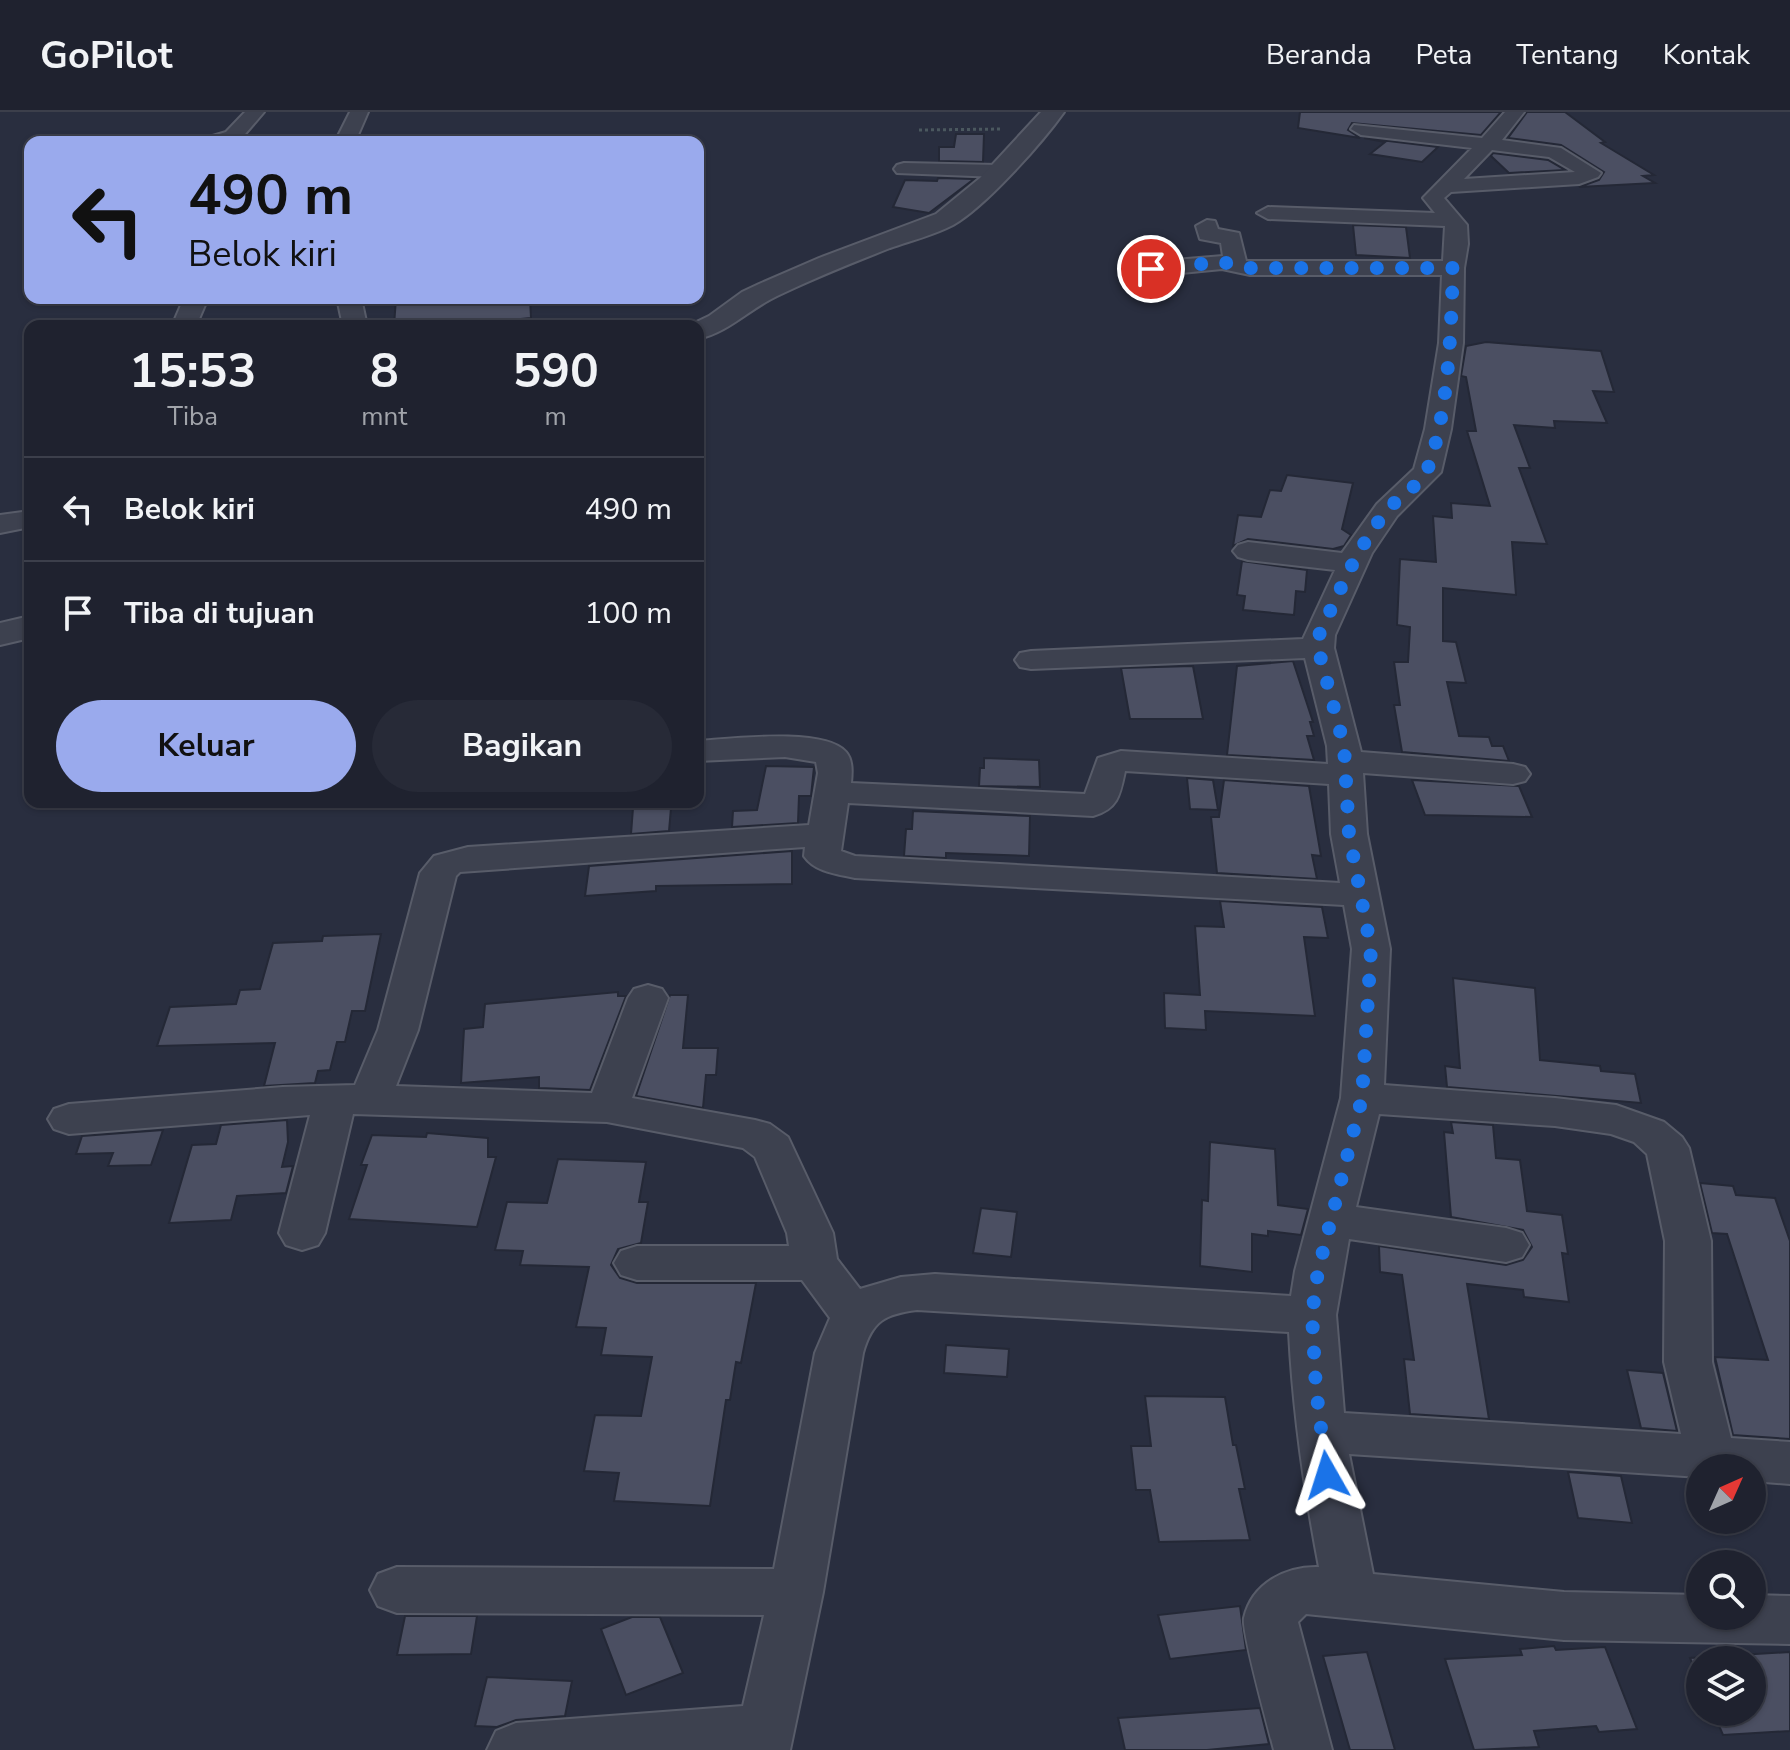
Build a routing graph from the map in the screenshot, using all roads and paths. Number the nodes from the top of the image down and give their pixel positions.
1 (255, 112) edge
2 (359, 112) edge
3 (1045, 120) edge
4 (1361, 129) dead end
5 (919, 130) dead end
6 (1500, 130) edge
7 (1559, 133) dead end
8 (233, 136) edge
9 (348, 136) edge
10 (904, 169) dead end
11 (998, 171) junction
12 (1447, 203) junction
13 (1268, 213) dead end
14 (1207, 226) dead end
15 (1236, 265) junction
16 (1453, 268) junction
17 (1151, 269) dead end
18 (704, 328) edge
19 (24, 520) edge
20 (0, 524) edge
21 (1248, 551) dead end
22 (1353, 563) junction
23 (24, 628) edge
24 (0, 634) edge
25 (1318, 648) junction
26 (1031, 660) dead end
27 (704, 751) edge
28 (1345, 768) junction
29 (1513, 774) dead end
30 (832, 792) junction
31 (827, 835) junction
32 (1362, 895) junction
33 (648, 998) dead end
34 (1362, 1098) junction
35 (353, 1099) junction
36 (607, 1108) junction
37 (69, 1119) dead end
38 (1331, 1220) junction
39 (302, 1233) dead end
40 (1506, 1245) dead end
41 (637, 1263) dead end
42 (815, 1263) junction
43 (853, 1315) junction
44 (1312, 1315) junction
45 (1323, 1432) junction
46 (1710, 1454) edge
47 (1686, 1455) edge
48 (1766, 1461) edge
49 (1790, 1463) edge
50 (397, 1590) dead end
51 (796, 1592) junction
52 (1351, 1595) junction
53 (1790, 1620) edge
54 (763, 1740) edge
55 (516, 1750) edge
56 (1303, 1750) edge

1 - 8 street
2 - 9 street
3 - 5 path
3 - 11 street
4 - 6 street
6 - 7 street
6 - 12 street
6 - 12 street
10 - 11 street
11 - 18 street
12 - 13 street
12 - 16 street
14 - 15 street
15 - 16 street
15 - 17 street
16 - 22 street
19 - 20 street
21 - 22 street
22 - 25 street
23 - 24 street
25 - 26 street
25 - 28 street
27 - 30 street
28 - 29 street
28 - 30 street
28 - 32 street
30 - 31 street
31 - 32 street
31 - 35 street
32 - 34 street
33 - 36 street
34 - 38 street
34 - 46 street
35 - 36 street
35 - 37 street
35 - 39 street
36 - 42 street
38 - 40 street
38 - 44 street
41 - 42 street
42 - 43 street
43 - 44 street
43 - 51 street
44 - 45 street
45 - 47 street
45 - 52 street
48 - 49 street
50 - 51 street
51 - 54 street
52 - 53 street
52 - 56 street
54 - 55 street

